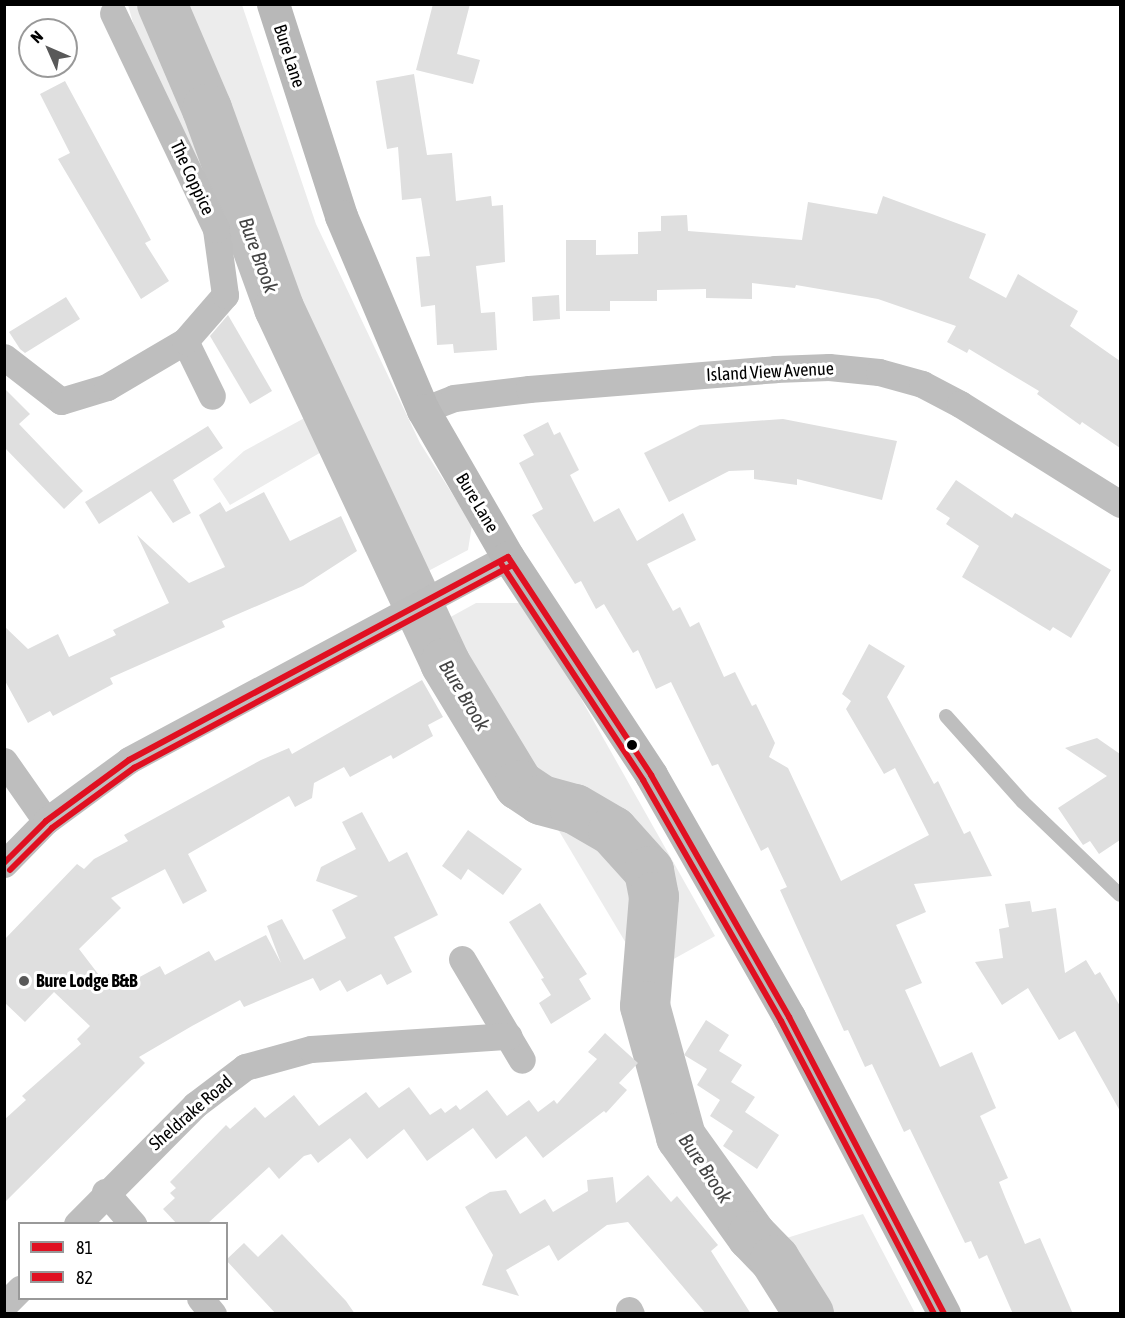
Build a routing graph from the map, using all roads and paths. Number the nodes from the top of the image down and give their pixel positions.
1 (273, 4) edge
2 (112, 7) edge
3 (185, 341) junction
4 (4, 357) edge
5 (212, 396) dead end
6 (423, 410) junction
7 (1120, 504) edge
8 (508, 557) junction
9 (946, 716) dead end
10 (4, 761) edge
11 (46, 821) junction
12 (4, 864) edge
13 (1120, 895) edge
14 (462, 959) dead end
15 (509, 1036) junction
16 (522, 1060) dead end
17 (105, 1192) junction
18 (79, 1222) edge
19 (131, 1222) edge
20 (18, 1291) edge
21 (201, 1300) edge
22 (4, 1305) edge
23 (213, 1314) edge
24 (944, 1314) edge

1 - 6 street, Bure Lane
2 - 3 street, The Coppice
3 - 4 street, The Coppice
3 - 5 street
6 - 7 street, Island View Avenue
6 - 8 street, Bure Lane
8 - 11 street
8 - 24 street, Bure Lane
9 - 13 lane
10 - 11 street
11 - 12 street
14 - 15 street
15 - 16 street
15 - 17 street, Sheldrake Road
17 - 18 street, Sheldrake Road
17 - 19 street
20 - 22 street
21 - 23 street

